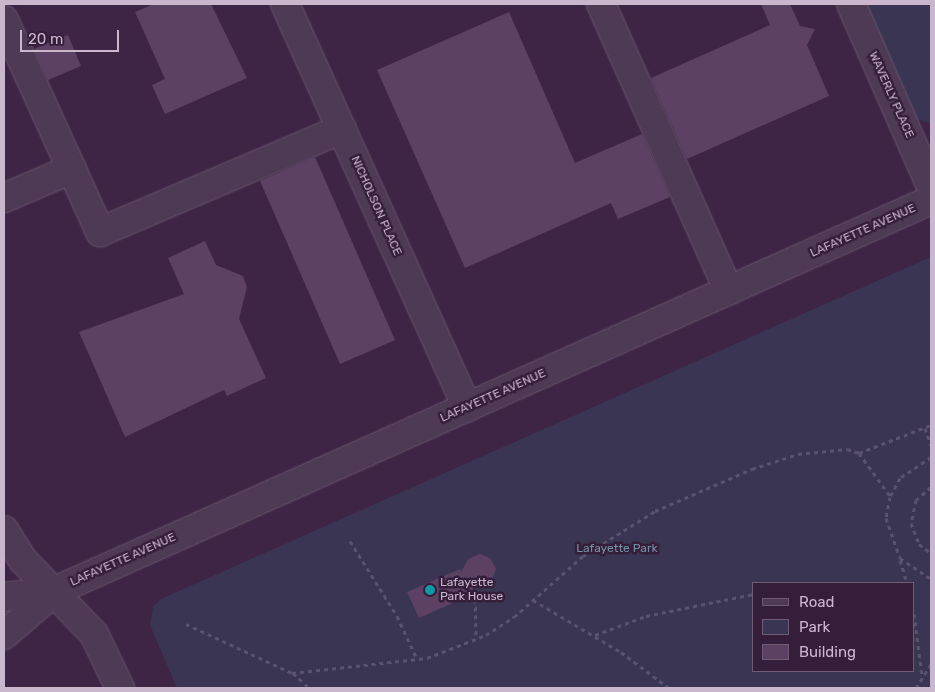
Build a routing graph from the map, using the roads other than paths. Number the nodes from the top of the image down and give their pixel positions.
1 (285, 4) edge
2 (601, 4) edge
3 (851, 4) edge
4 (4, 20) edge
5 (342, 129) junction
6 (72, 169) junction
7 (931, 186) edge
8 (4, 198) edge
9 (931, 200) edge
10 (729, 291) junction
11 (467, 408) junction
12 (4, 530) edge
13 (55, 591) junction
14 (4, 597) edge
15 (4, 635) edge
16 (120, 688) edge

1 - 5 street, NICHOLSON PLACE
2 - 10 street
3 - 7 street, WAVERLY PLACE
4 - 6 street
5 - 6 street
5 - 11 street, NICHOLSON PLACE
6 - 8 street
9 - 10 street, LAFAYETTE AVENUE
10 - 11 street, LAFAYETTE AVENUE
11 - 13 street, LAFAYETTE AVENUE
12 - 13 street
13 - 14 street, LAFAYETTE AVENUE
13 - 15 street, LAFAYETTE AVENUE
13 - 16 street

